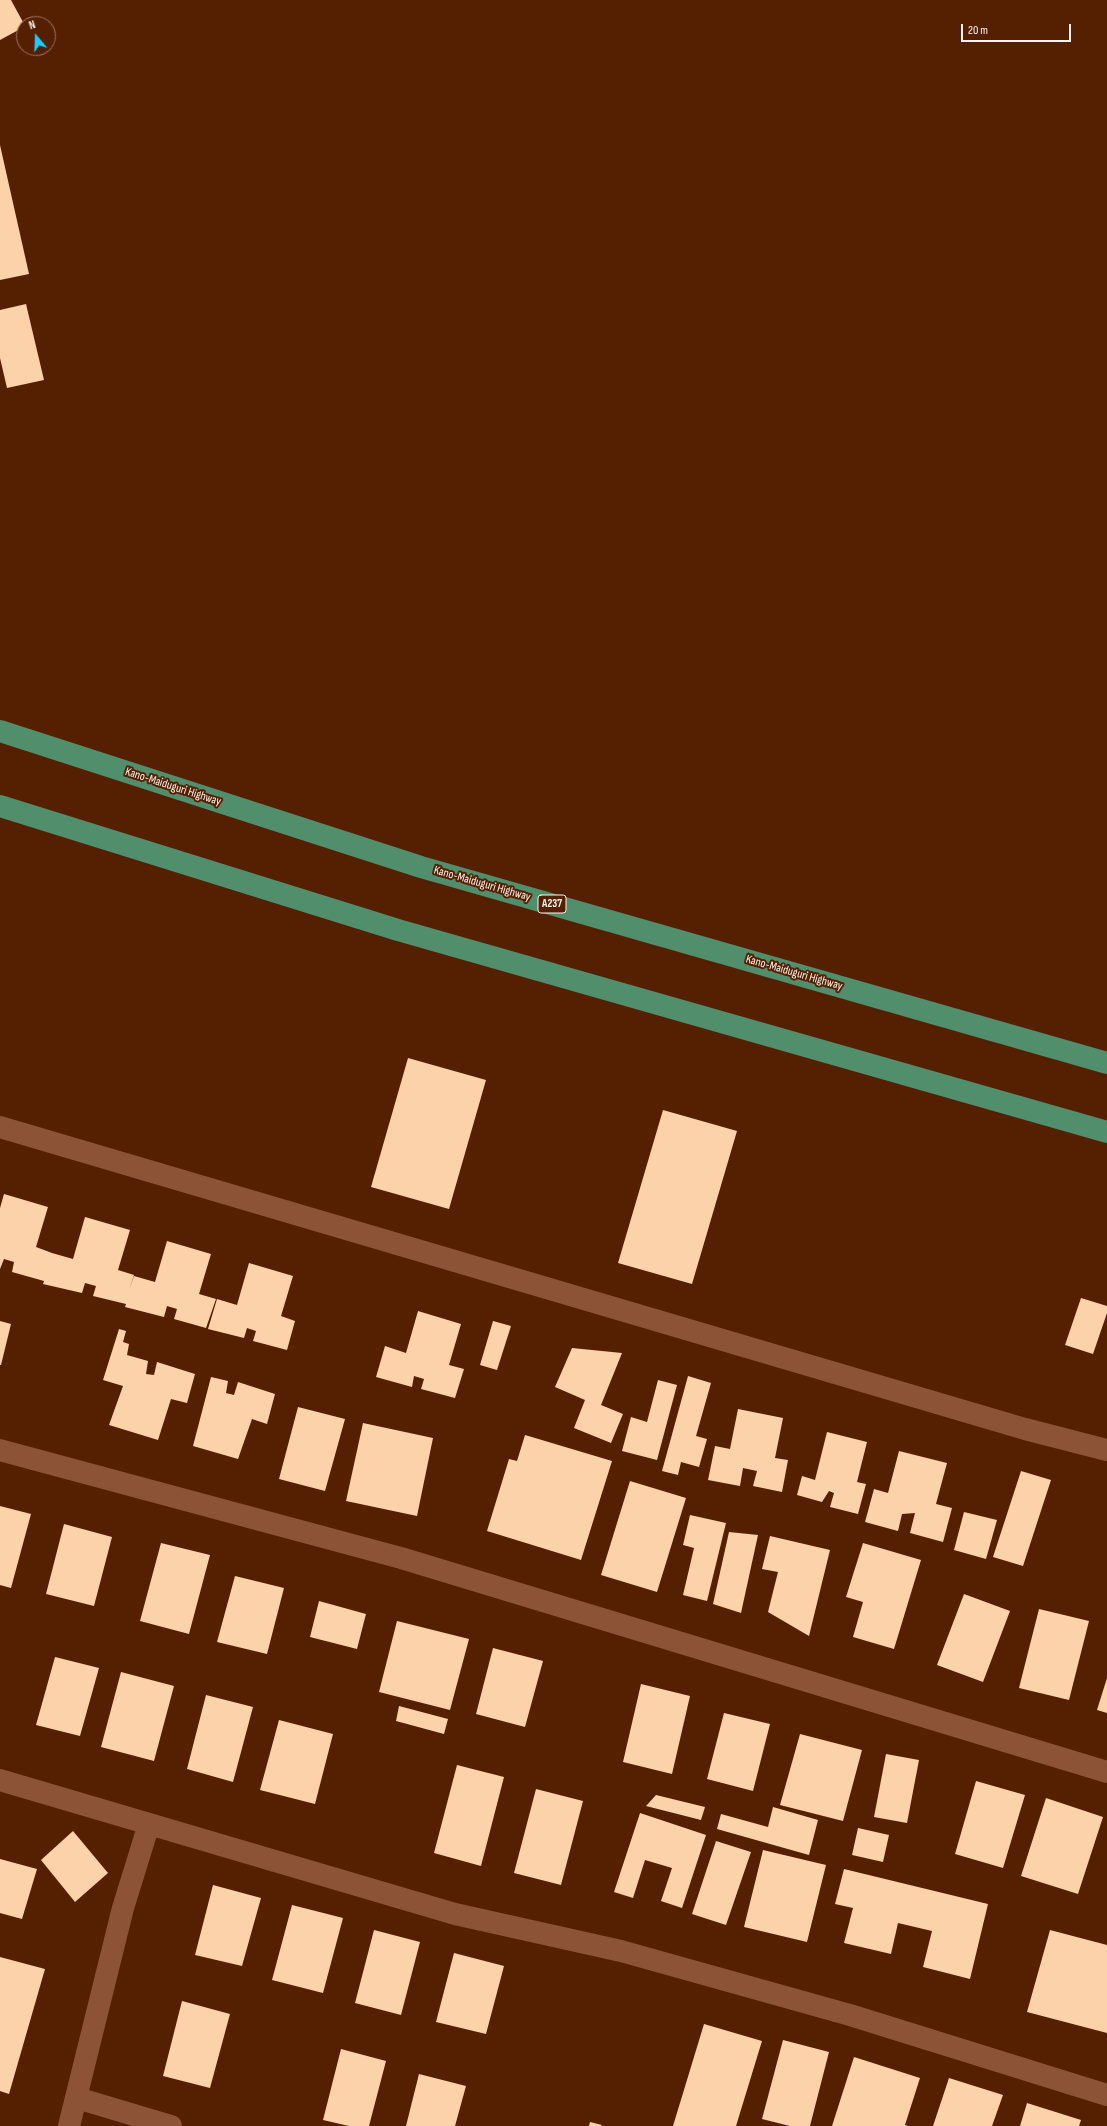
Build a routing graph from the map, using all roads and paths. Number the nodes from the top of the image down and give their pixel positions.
1 (0, 731) edge
2 (0, 806) edge
3 (1107, 1064) edge
4 (0, 1127) edge
5 (1107, 1132) edge
6 (0, 1450) edge
7 (1107, 1450) edge
8 (1107, 1772) edge
9 (0, 1780) edge
10 (148, 1824) junction
11 (1107, 2095) edge
12 (76, 2098) junction
13 (69, 2126) edge
14 (171, 2126) edge

1 - 3 highway, Kano-Maiduguri Highway / A237
2 - 5 highway
4 - 7 street
6 - 8 street
9 - 10 street
10 - 11 street
10 - 12 street
12 - 13 street
12 - 14 street

